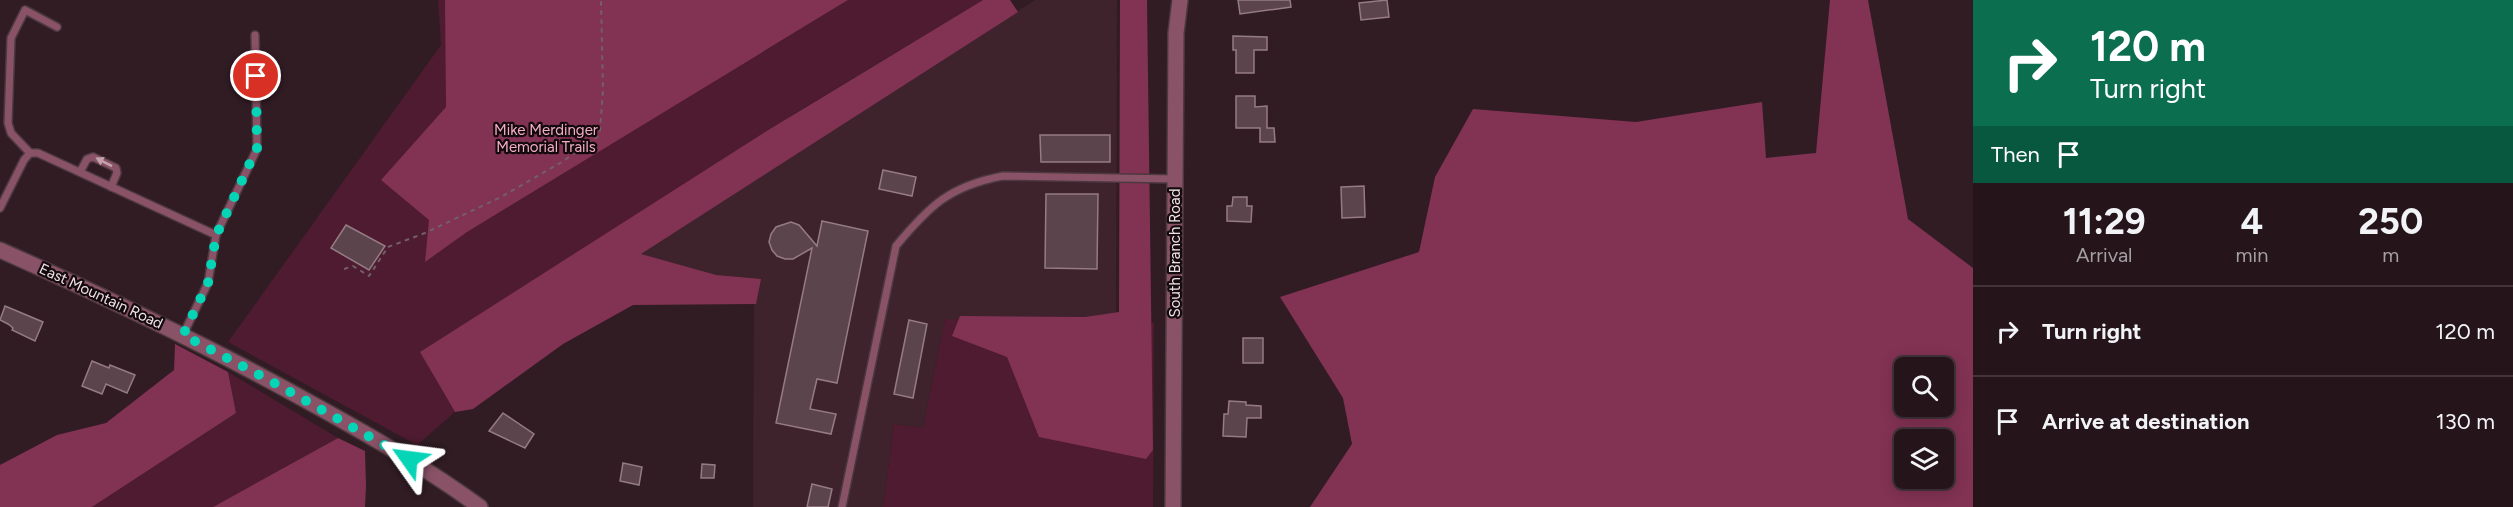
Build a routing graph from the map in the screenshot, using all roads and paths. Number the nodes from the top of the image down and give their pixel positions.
1 (601, 0) edge
2 (1180, 0) edge
3 (57, 27) dead end
4 (255, 35) dead end
5 (30, 153) junction
6 (80, 172) junction
7 (1176, 179) junction
8 (111, 187) junction
9 (0, 208) edge
10 (216, 236) junction
11 (0, 250) edge
12 (344, 268) dead end
13 (183, 335) junction
14 (480, 507) edge
15 (842, 507) edge
16 (1173, 507) edge

1 - 12 path
2 - 7 street, South Branch Road
3 - 5 lane
4 - 10 lane
5 - 6 lane
5 - 9 lane
6 - 8 lane
8 -> 6 lane
7 - 15 lane
7 - 16 street, South Branch Road
8 - 10 lane
10 - 13 lane
11 - 13 street, East Mountain Road
13 - 14 street, East Mountain Road

